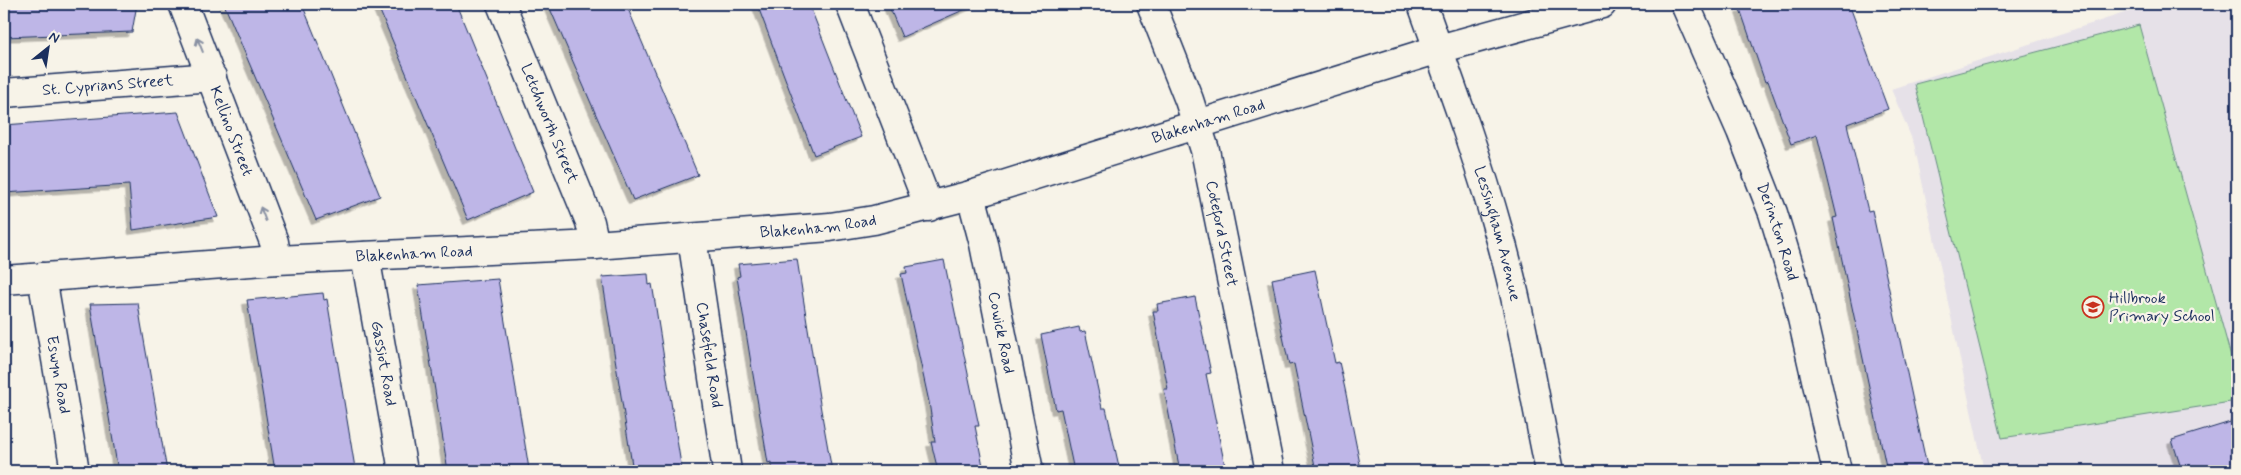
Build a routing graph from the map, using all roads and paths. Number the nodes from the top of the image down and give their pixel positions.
1 (183, 4) edge
2 (501, 4) edge
3 (850, 4) edge
4 (1151, 4) edge
5 (1422, 4) edge
6 (1602, 4) edge
7 (1685, 4) edge
8 (1438, 49) junction
9 (212, 77) junction
10 (4, 94) edge
11 (1198, 125) junction
12 (971, 196) junction
13 (929, 206) junction
14 (692, 238) junction
15 (595, 245) junction
16 (365, 256) junction
17 (277, 260) junction
18 (42, 277) junction
19 (4, 280) edge
20 (74, 471) edge
21 (402, 471) edge
22 (727, 471) edge
23 (1029, 471) edge
24 (1270, 471) edge
25 (1550, 471) edge
26 (1837, 471) edge

9 -> 1 street, Kellino Street
2 - 15 street, Letchworth Street
3 - 13 street
4 - 11 street, Coteford Street
5 - 8 street, Lessingham Avenue
6 - 8 street, Blakenham Road
7 - 26 street, Derinton Road
8 - 11 street, Blakenham Road
8 - 25 street, Lessingham Avenue
9 - 10 street, St. Cyprians Street
17 -> 9 street, Kellino Street
11 - 12 street, Blakenham Road
11 - 24 street, Coteford Street
12 - 13 street, Blakenham Road
12 - 23 street, Cowick Road
13 - 14 street, Blakenham Road
14 - 15 street, Blakenham Road
14 - 22 street, Chasefield Road
15 - 16 street, Blakenham Road
16 - 17 street, Blakenham Road
16 - 21 street, Gassiot Road
17 - 18 street, Blakenham Road
18 - 19 street, Blakenham Road
18 - 20 street, Eswyn Road

